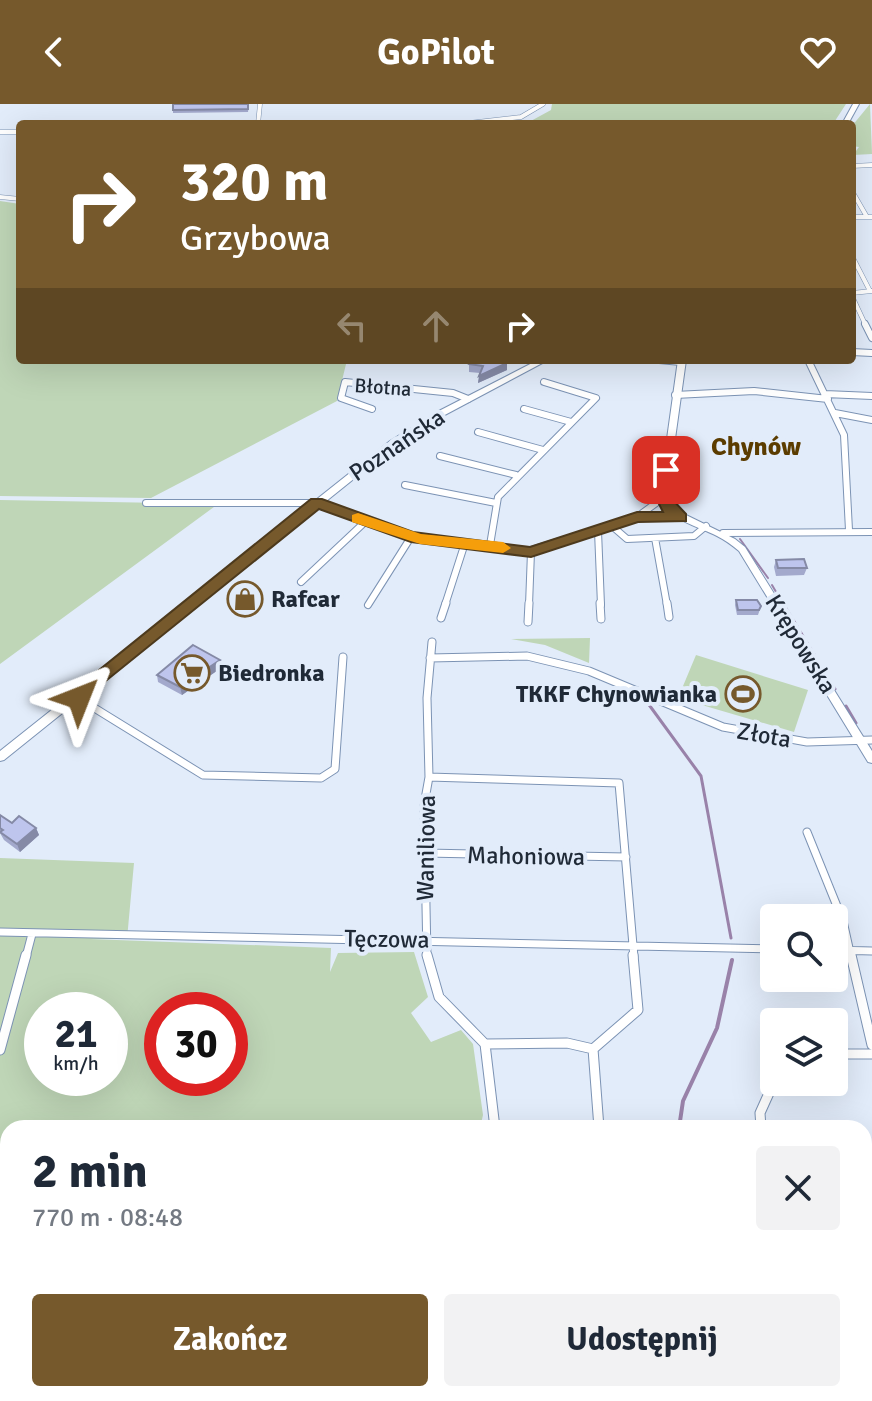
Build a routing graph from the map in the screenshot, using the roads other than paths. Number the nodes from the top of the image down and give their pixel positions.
1 (543, 104) edge
2 (495, 120) edge
3 (856, 197) edge
4 (870, 217) edge
5 (856, 263) edge
6 (871, 291) edge
7 (856, 303) edge
8 (872, 338) edge
9 (532, 364) edge
10 (680, 364) edge
11 (810, 364) edge
12 (544, 382) dead end
13 (675, 395) junction
14 (826, 396) junction
15 (872, 396) edge
16 (468, 399) junction
17 (372, 409) dead end
18 (524, 409) dead end
19 (835, 413) junction
20 (872, 420) edge
21 (571, 422) junction
22 (478, 432) dead end
23 (543, 450) junction
24 (440, 456) dead end
25 (516, 475) junction
26 (405, 485) dead end
27 (663, 498) junction
28 (146, 503) dead end
29 (317, 503) junction
30 (496, 503) junction
31 (637, 517) junction
32 (681, 518) junction
33 (366, 521) junction
34 (612, 526) junction
35 (706, 526) junction
36 (849, 530) junction
37 (598, 531) junction
38 (872, 532) edge
39 (723, 533) junction
40 (411, 537) junction
41 (655, 538) junction
42 (465, 543) junction
43 (490, 545) junction
44 (531, 552) junction
45 (301, 582) dead end
46 (368, 605) dead end
47 (669, 617) dead end
48 (441, 618) dead end
49 (601, 619) dead end
50 (528, 622) dead end
51 (432, 642) dead end
52 (343, 657) dead end
53 (430, 658) junction
54 (75, 696) junction
55 (860, 740) junction
56 (872, 740) edge
57 (0, 757) edge
58 (872, 759) edge
59 (429, 777) junction
60 (807, 832) dead end
61 (426, 853) junction
62 (626, 857) junction
63 (0, 932) edge
64 (32, 934) junction
65 (425, 940) junction
66 (633, 945) junction
67 (760, 949) edge
68 (848, 951) edge
69 (851, 951) junction
70 (872, 951) edge
71 (485, 1044) junction
72 (872, 1045) edge
73 (593, 1049) junction
74 (0, 1050) edge
75 (848, 1054) edge
76 (872, 1054) edge
77 (768, 1096) edge
78 (494, 1120) edge
79 (598, 1120) edge
80 (760, 1120) edge

1 - 2 street
3 - 4 street
5 - 6 street
7 - 8 street
9 - 16 street, Poznańska
10 - 13 street
11 - 14 street
12 - 21 street
13 - 14 street
13 - 27 street
14 - 15 street
14 - 19 street
16 - 17 street, Błotna
16 - 29 street, Poznańska
18 - 21 street
19 - 20 street
19 - 36 street
21 - 23 street
22 - 23 street
23 - 25 street
24 - 25 street
25 - 30 street
26 - 30 street
27 - 31 street
27 - 32 street
28 - 29 street
29 - 33 street
29 - 54 street, Poznańska
30 - 43 street
31 - 32 street
31 - 34 street
32 - 35 street
33 - 40 street
33 - 45 street
34 - 37 street
34 - 41 street
35 - 39 street
35 - 41 street
36 - 38 street
36 - 39 street
37 - 44 street
37 - 49 street
39 - 55 street, Krępowska
40 - 42 street
40 - 46 street
41 - 47 street
42 - 43 street
42 - 48 street
43 - 44 street
44 - 50 street
51 - 53 street, Waniliowa
52 - 54 street
53 - 55 street, Złota
53 - 59 street, Waniliowa
54 - 57 street, Poznańska
55 - 56 street, Złota
55 - 58 street, Krępowska
59 - 61 street, Waniliowa
59 - 62 street
60 - 69 street
61 - 62 street, Mahoniowa
61 - 65 street, Waniliowa
62 - 66 street
63 - 64 street, Tęczowa
64 - 65 street, Tęczowa
64 - 74 street
65 - 66 street, Tęczowa
65 - 71 street, Waniliowa
66 - 67 street, Tęczowa
66 - 73 street
68 - 69 street
69 - 70 street
69 - 72 street
71 - 73 street
71 - 78 street
73 - 79 street
75 - 76 street
77 - 80 street

